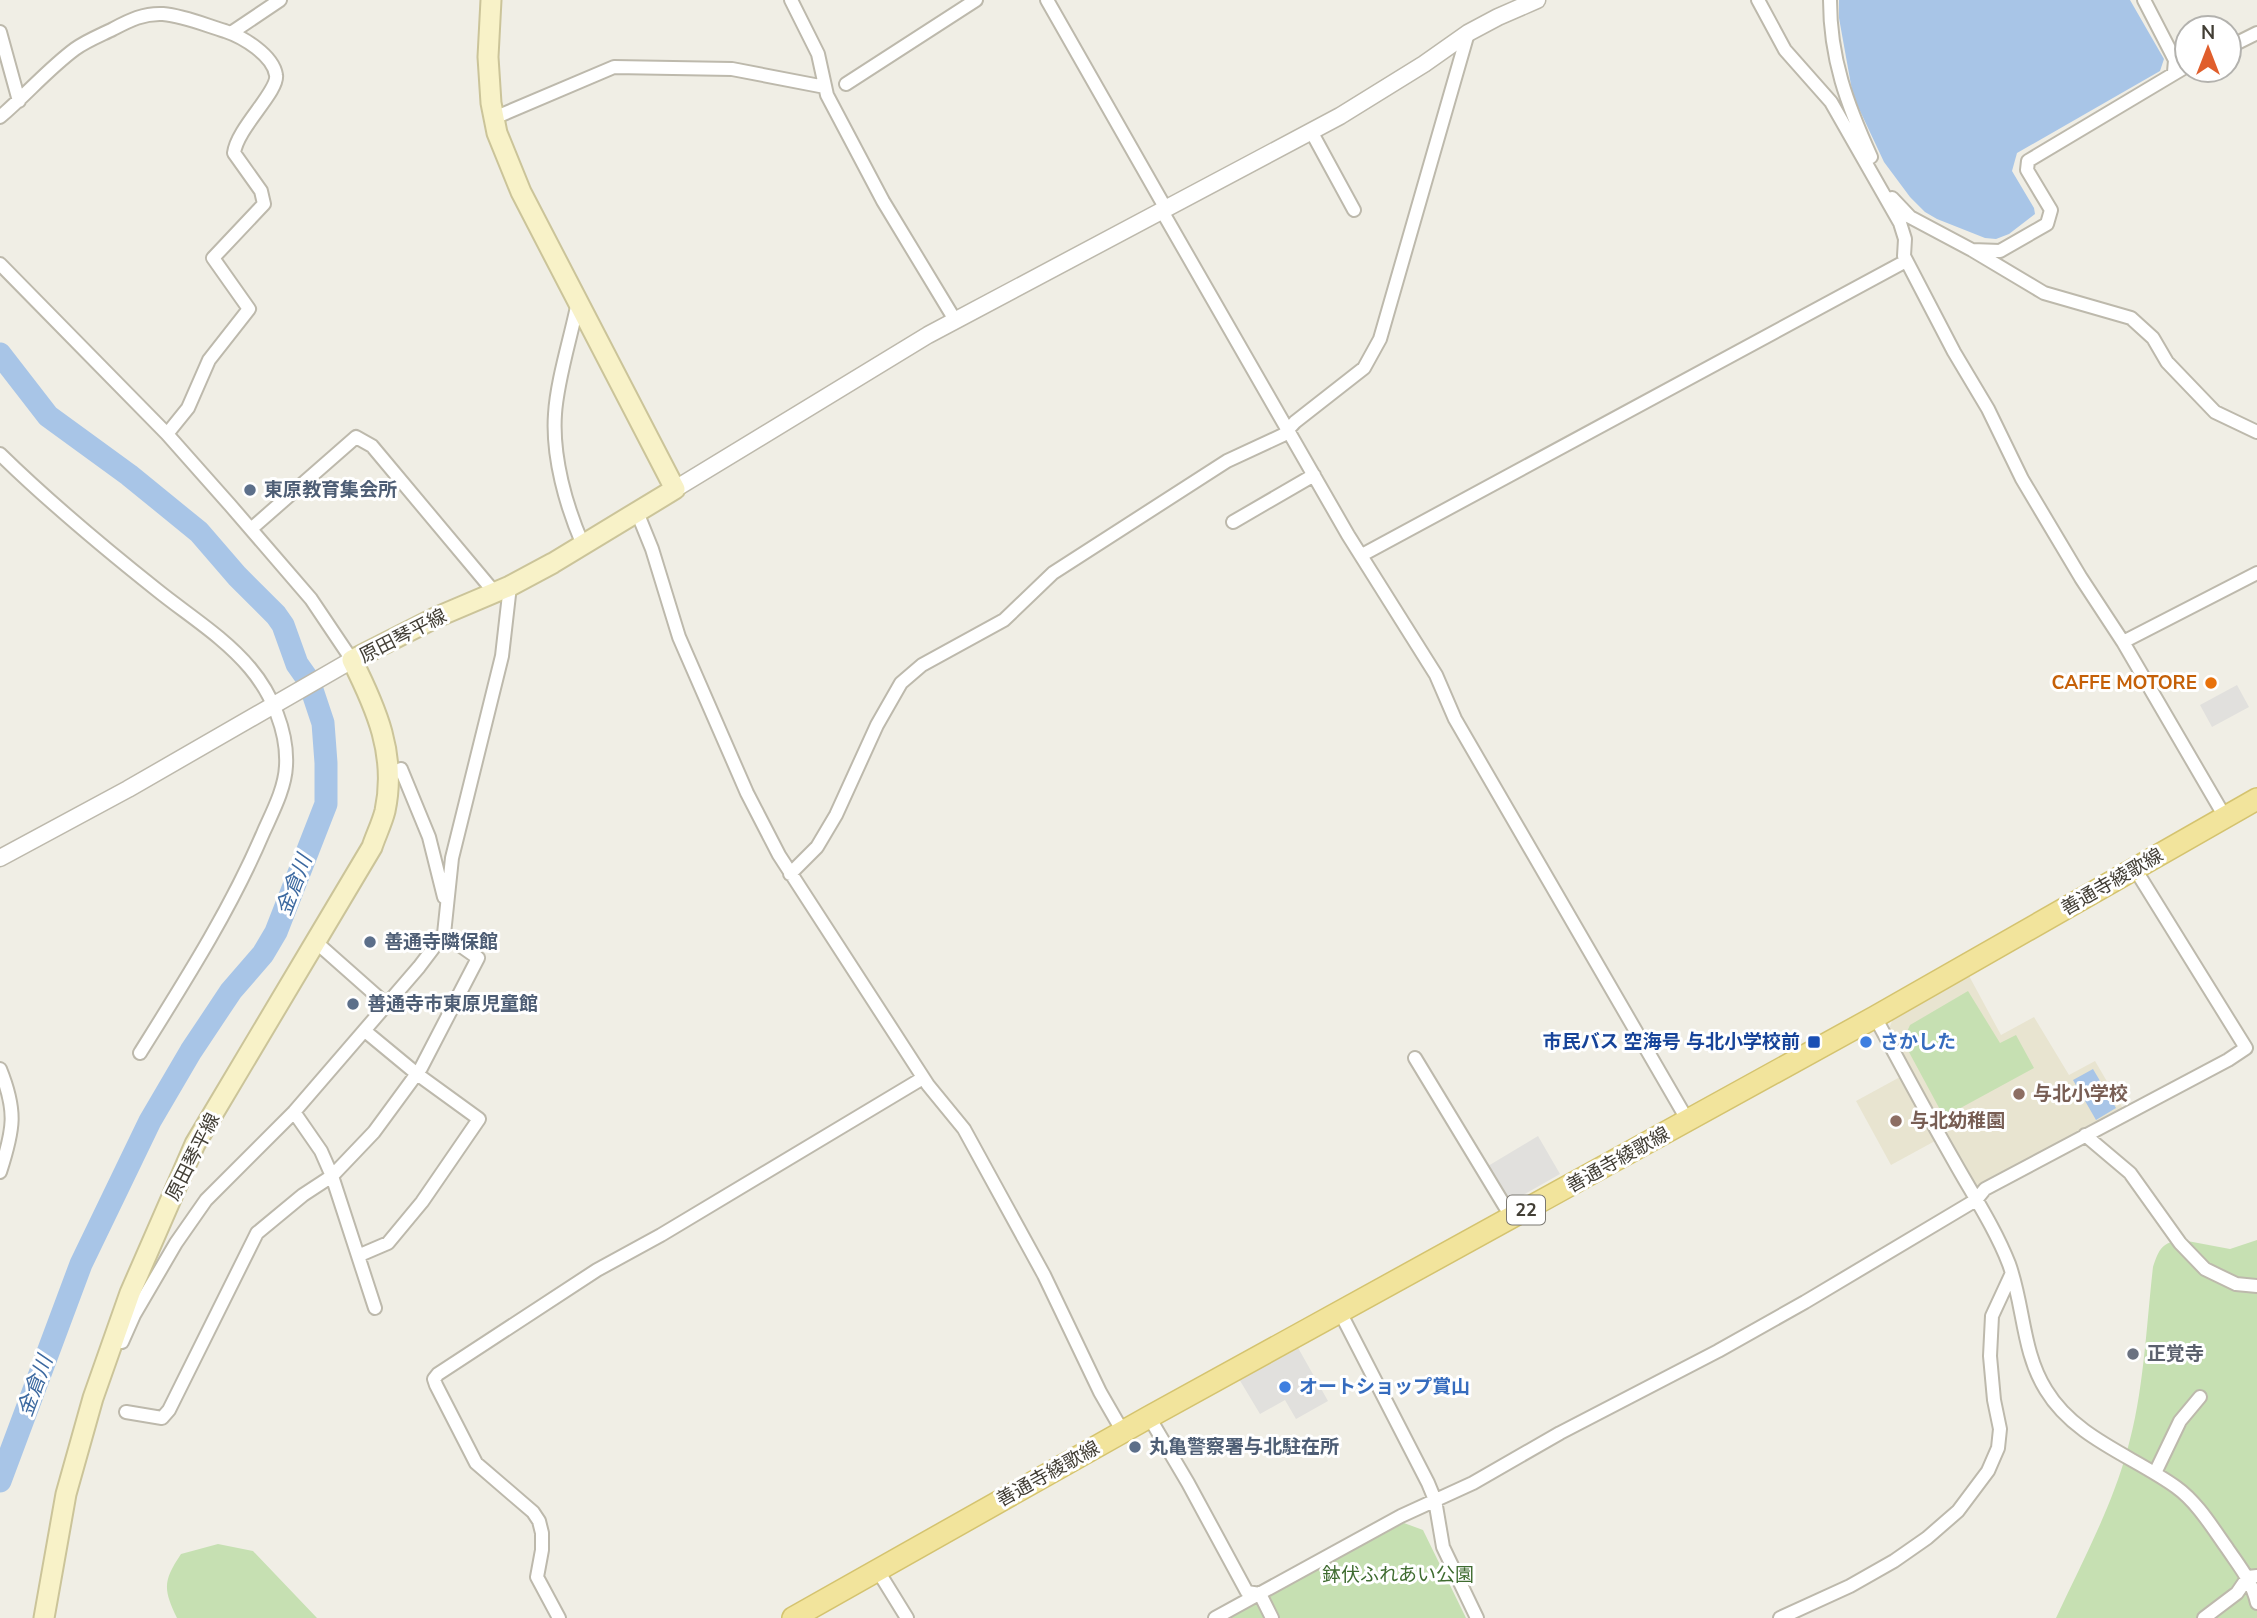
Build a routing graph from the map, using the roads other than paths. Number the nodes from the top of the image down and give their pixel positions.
1 (280, 0) edge
2 (491, 0) edge
3 (791, 0) edge
4 (976, 0) edge
5 (1047, 0) edge
6 (1537, 0) edge
7 (1758, 0) edge
8 (1830, 0) edge
9 (2144, 0) edge
10 (1519, 3) edge
11 (0, 32) edge
12 (231, 33) junction
13 (1468, 33) junction
14 (2173, 56) edge
15 (2173, 73) edge
16 (846, 85) dead end
17 (825, 87) junction
18 (19, 101) junction
19 (0, 117) edge
20 (494, 118) junction
21 (1311, 131) junction
22 (1164, 210) junction
23 (1353, 210) dead end
24 (1972, 250) junction
25 (1906, 261) junction
26 (0, 264) edge
27 (578, 302) junction
28 (955, 320) junction
29 (1288, 430) junction
30 (2257, 432) edge
31 (167, 434) junction
32 (0, 454) edge
33 (1314, 475) junction
34 (675, 489) junction
35 (637, 512) junction
36 (1233, 522) dead end
37 (251, 529) junction
38 (583, 545) junction
39 (1362, 555) junction
40 (2257, 573) edge
41 (503, 589) junction
42 (2123, 642) junction
43 (347, 663) junction
44 (273, 705) junction
45 (388, 776) junction
46 (2257, 799) edge
47 (2225, 817) junction
48 (0, 858) edge
49 (2135, 869) junction
50 (790, 874) junction
51 (446, 904) junction
52 (444, 934) junction
53 (317, 943) junction
54 (387, 1005) junction
55 (1875, 1017) junction
56 (365, 1031) junction
57 (140, 1053) dead end
58 (1415, 1058) dead end
59 (0, 1069) edge
60 (417, 1074) junction
61 (923, 1078) junction
62 (294, 1112) junction
63 (1688, 1121) junction
64 (2085, 1135) junction
65 (0, 1172) edge
66 (332, 1176) junction
67 (1976, 1200) junction
68 (1512, 1218) junction
69 (359, 1255) junction
70 (2011, 1274) junction
71 (2257, 1286) edge
72 (376, 1308) dead end
73 (1340, 1312) junction
74 (107, 1361) junction
75 (2200, 1396) dead end
76 (126, 1412) dead end
77 (1149, 1417) junction
78 (1123, 1432) junction
79 (2155, 1474) junction
80 (1435, 1500) junction
81 (878, 1571) junction
82 (2253, 1577) edge
83 (1260, 1594) junction
84 (2257, 1603) edge
85 (44, 1618) edge
86 (559, 1618) edge
87 (793, 1618) edge
88 (907, 1618) edge
89 (1215, 1618) edge
90 (1272, 1618) edge
91 (1477, 1618) edge
92 (1780, 1618) edge
93 (2204, 1618) edge

1 - 12 street
2 - 20 main road
3 - 17 street
4 - 16 street
5 - 22 street
6 - 10 street
7 - 25 street
8 - 24 street
9 - 14 street
10 - 13 street
11 - 18 street
12 - 18 street
12 - 31 street
13 - 21 street
13 - 29 street
15 - 24 street
17 - 20 street
17 - 28 street
18 - 19 street
20 - 27 main road
21 - 22 street
21 - 23 street
22 - 28 street
22 - 29 street
24 - 30 street
25 - 39 street
25 - 42 street
26 - 31 street
27 - 34 main road
27 - 38 street
28 - 34 street
29 - 33 street
29 - 50 street
31 - 37 street
32 - 44 street
33 - 36 street
33 - 39 street
34 - 35 main road, 原田琴平線
35 - 38 main road, 原田琴平線
35 - 50 street
37 - 41 street
37 - 43 street
38 - 41 main road, 原田琴平線
39 - 63 street
40 - 42 street
41 - 43 main road, 原田琴平線
41 - 51 street
42 - 47 street
43 - 44 street
43 - 45 main road, 原田琴平線
44 - 48 street
44 - 57 street
45 - 51 street
45 - 53 main road, 原田琴平線
46 - 47 main road, 善通寺綾歌線 / 22
47 - 49 main road, 善通寺綾歌線 / 22
49 - 55 main road, 善通寺綾歌線 / 22
49 - 64 street
50 - 61 street
51 - 52 street
52 - 54 street
52 - 60 street
53 - 54 street
53 - 74 main road, 原田琴平線
54 - 56 street
55 - 63 main road, 善通寺綾歌線 / 22
55 - 67 street
56 - 60 street
56 - 62 street
58 - 68 street
59 - 65 street
60 - 66 street
60 - 69 street
61 - 78 street
61 - 86 street
62 - 66 street
62 - 74 street
63 - 68 main road, 善通寺綾歌線 / 22
64 - 67 street
64 - 71 street
66 - 69 street
66 - 76 street
67 - 70 street
67 - 80 street
68 - 73 main road, 善通寺綾歌線 / 22
69 - 72 street
70 - 79 street
70 - 92 street
73 - 77 main road, 善通寺綾歌線 / 22
73 - 80 street
74 - 85 main road, 原田琴平線
75 - 79 street
77 - 78 main road, 善通寺綾歌線 / 22
77 - 83 street
78 - 81 main road, 善通寺綾歌線 / 22
79 - 82 street
80 - 83 street
80 - 91 street
81 - 87 main road, 善通寺綾歌線 / 22
81 - 88 street
82 - 84 street
82 - 93 street
83 - 89 street
83 - 90 street

